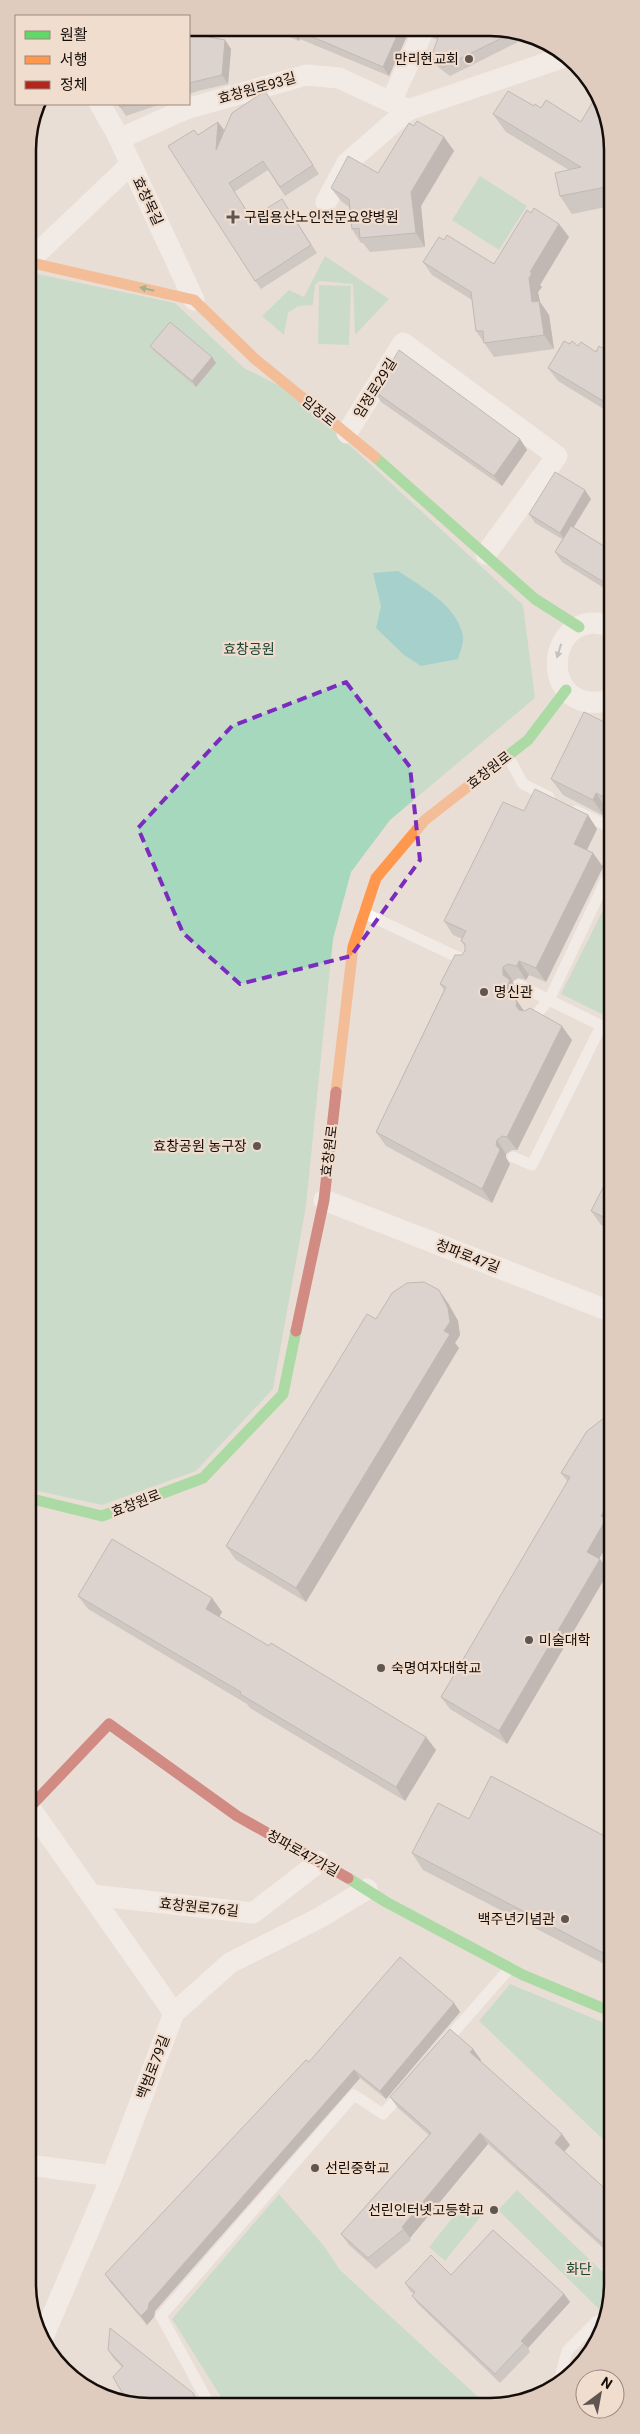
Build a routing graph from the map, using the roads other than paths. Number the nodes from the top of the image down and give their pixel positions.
1 (422, 36) edge
2 (557, 59) edge
3 (101, 105) edge
4 (400, 106) junction
5 (119, 140) junction
6 (131, 164) junction
7 (326, 202) dead end
8 (36, 254) edge
9 (36, 264) edge
10 (194, 300) junction
11 (347, 433) junction
12 (486, 554) junction
13 (604, 626) edge
14 (579, 627) junction
15 (566, 690) junction
16 (604, 702) edge
17 (508, 756) junction
18 (604, 824) edge
19 (604, 884) edge
20 (364, 913) junction
21 (468, 962) edge
22 (519, 986) edge
23 (549, 1000) junction
24 (533, 1018) edge
25 (604, 1027) edge
26 (604, 1033) edge
27 (513, 1157) dead end
28 (324, 1200) junction
29 (604, 1309) edge
30 (36, 1500) edge
31 (36, 1797) edge
32 (36, 1814) edge
33 (319, 1862) junction
34 (367, 1889) junction
35 (92, 1895) junction
36 (510, 1968) junction
37 (604, 2009) edge
38 (174, 2013) junction
39 (438, 2050) edge
40 (408, 2086) edge
41 (36, 2166) edge
42 (112, 2176) junction
43 (597, 2321) dead end
44 (46, 2330) edge
45 (561, 2372) edge
46 (206, 2398) edge

1 - 4 street
2 - 4 street
3 - 5 street, 효창목길
4 - 5 street, 효창원로93길
4 - 7 street
5 - 6 street, 효창목길
6 - 8 street
6 - 10 street, 효창목길
10 -> 9 street
10 - 11 street, 임정로
11 - 12 street, 임정로
11 - 12 street, 임정로29길
12 - 14 street, 임정로
13 - 14 street
14 -> 15 street
15 - 16 street
15 - 17 street, 효창원로
17 - 18 lane
17 - 20 street, 효창원로
19 - 23 lane
20 - 21 lane
20 - 28 street, 효창원로
22 - 23 lane
23 - 24 lane
23 - 25 lane
26 - 27 lane
28 - 29 street, 청파로47길
28 - 30 street, 효창원로
31 - 33 street, 청파로47가길
32 - 35 street
33 - 34 street, 청파로47가길
33 - 35 street, 효창원로76길
34 - 36 street, 청파로47가길
34 - 38 street, 백범로79길
35 - 38 street
36 - 37 street, 청파로47가길
36 - 39 lane
38 - 42 street, 백범로79길
40 - 46 lane
41 - 42 street
42 - 44 street, 백범로79길
43 - 45 lane

